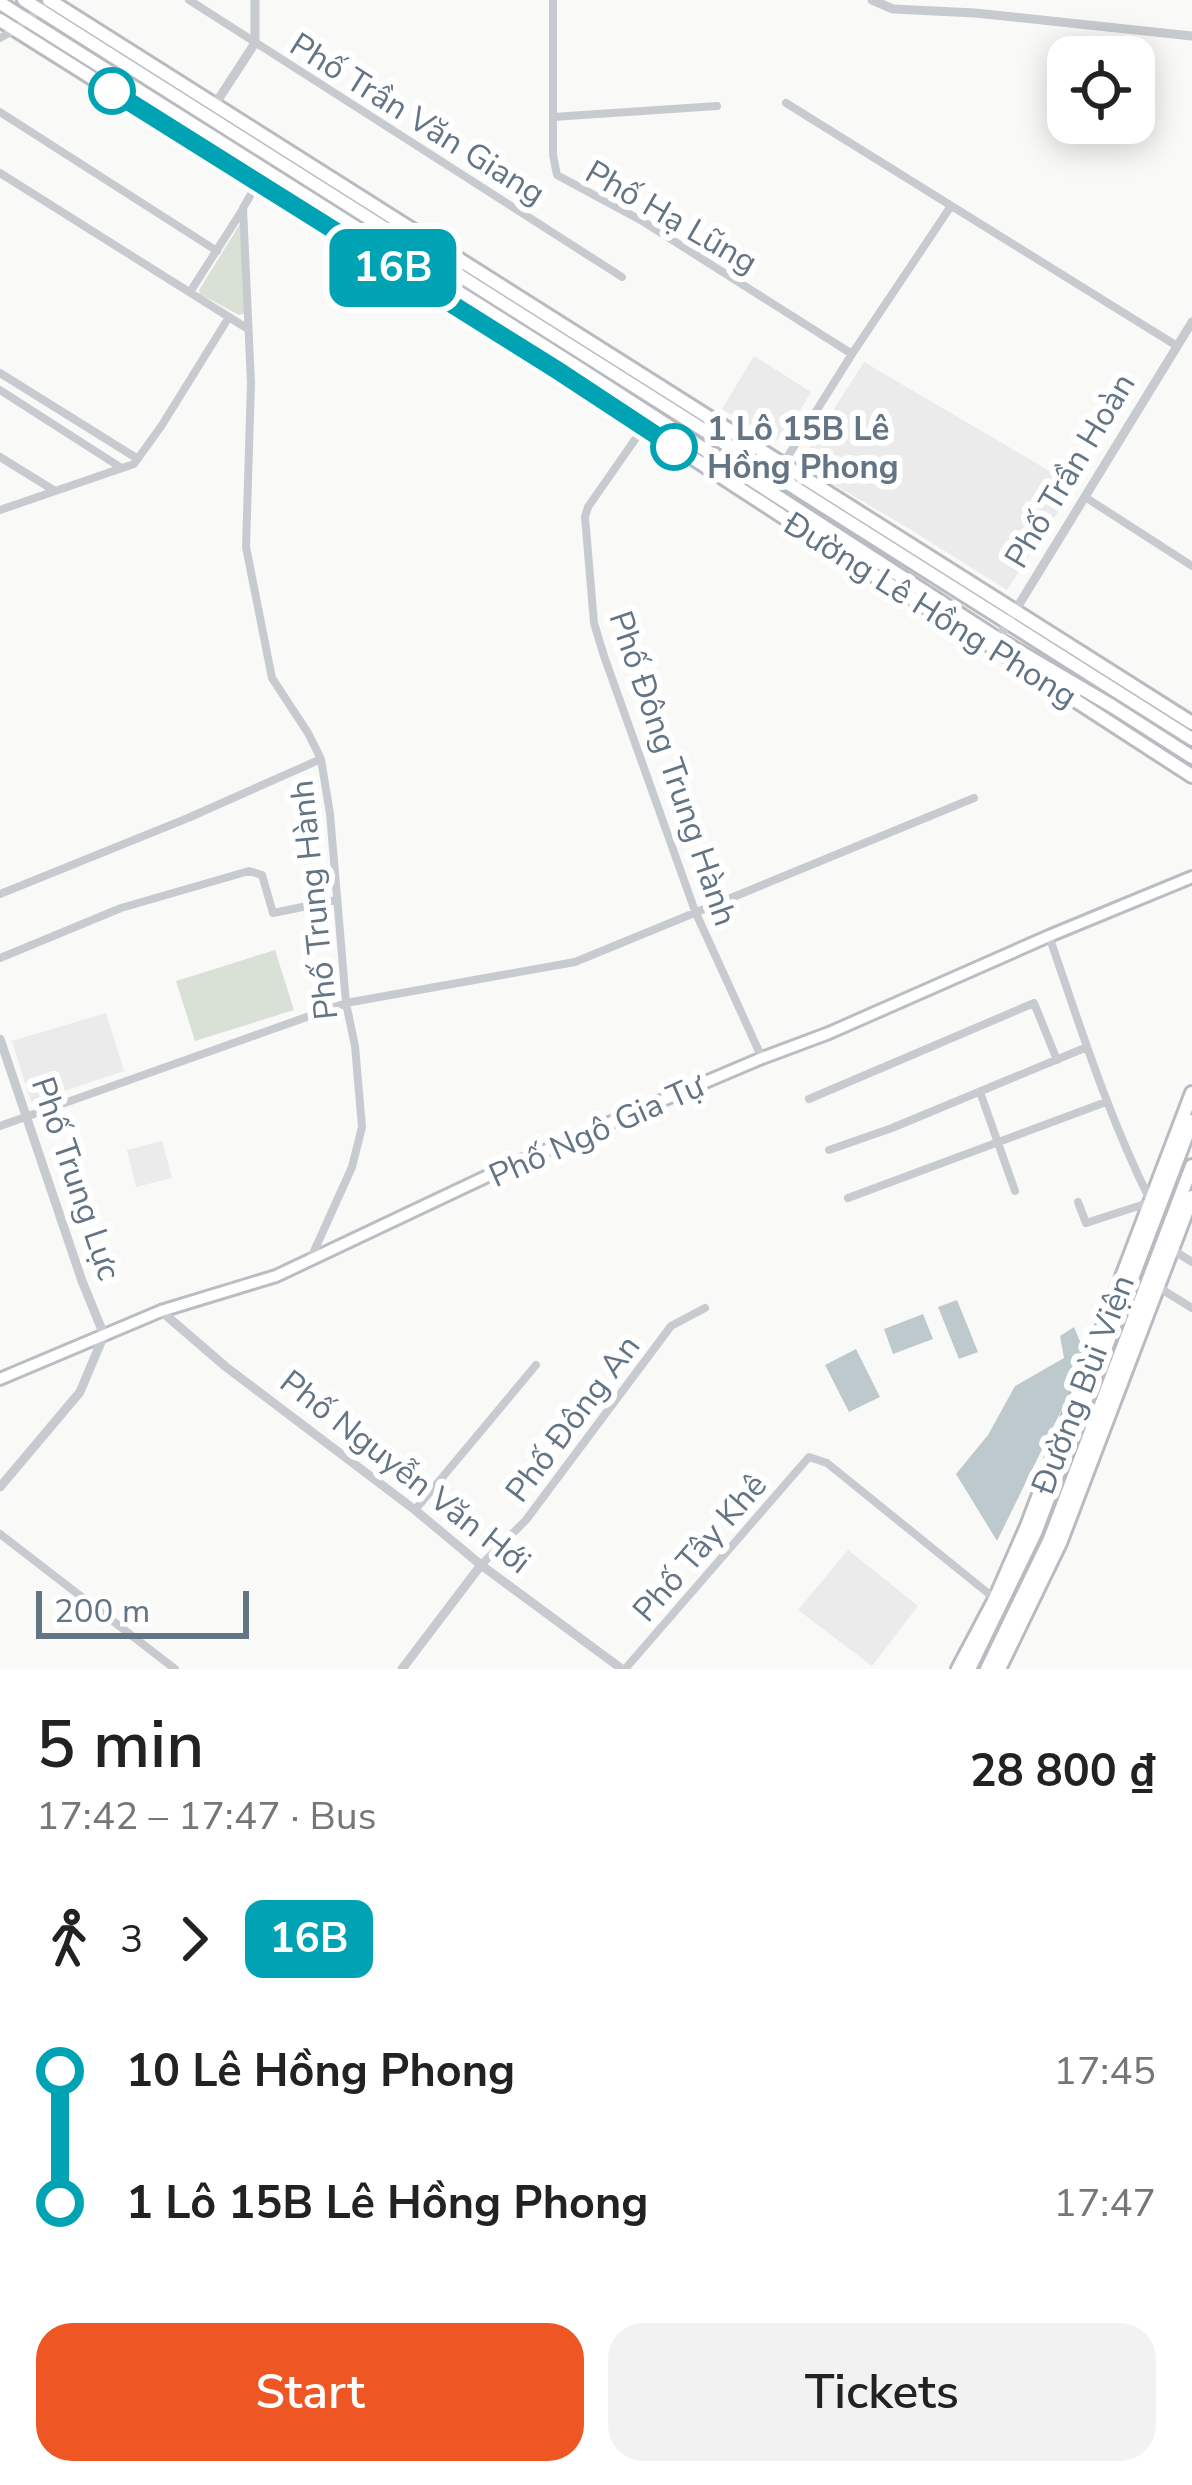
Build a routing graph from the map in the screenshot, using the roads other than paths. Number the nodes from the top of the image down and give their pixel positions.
1 (25, 0) edge
2 (189, 0) edge
3 (255, 0) edge
4 (553, 0) edge
5 (872, 0) edge
6 (47, 3) edge
7 (3, 13) edge
8 (22, 25) junction
9 (1192, 36) edge
10 (0, 38) edge
11 (254, 43) junction
12 (786, 103) dead end
13 (214, 106) junction
14 (718, 106) dead end
15 (0, 112) edge
16 (553, 117) junction
17 (0, 173) edge
18 (257, 184) junction
19 (952, 206) junction
20 (243, 208) junction
21 (343, 211) junction
22 (217, 251) junction
23 (622, 277) dead end
24 (190, 292) junction
25 (229, 316) junction
26 (1192, 322) edge
27 (249, 329) junction
28 (1177, 346) junction
29 (852, 354) junction
30 (577, 359) junction
31 (0, 374) edge
32 (0, 390) edge
33 (643, 428) junction
34 (0, 458) edge
35 (138, 459) junction
36 (786, 466) junction
37 (122, 468) junction
38 (795, 488) junction
39 (55, 491) junction
40 (1085, 497) junction
41 (0, 510) edge
42 (1192, 566) edge
43 (1010, 618) junction
44 (996, 643) junction
45 (1192, 723) edge
46 (1192, 739) edge
47 (1192, 757) edge
48 (321, 759) junction
49 (1192, 776) edge
50 (974, 799) dead end
51 (1192, 877) edge
52 (0, 894) edge
53 (337, 900) junction
54 (695, 911) junction
55 (1049, 936) junction
56 (0, 958) edge
57 (346, 1003) junction
58 (0, 1039) edge
59 (1088, 1047) junction
60 (762, 1058) junction
61 (1057, 1060) junction
62 (980, 1092) junction
63 (1192, 1093) edge
64 (809, 1099) dead end
65 (1106, 1102) junction
66 (27, 1117) junction
67 (1192, 1121) edge
68 (0, 1126) edge
69 (998, 1143) junction
70 (829, 1150) dead end
71 (1192, 1166) edge
72 (1016, 1191) dead end
73 (848, 1198) dead end
74 (1078, 1202) dead end
75 (1151, 1202) junction
76 (1191, 1203) edge
77 (1173, 1250) junction
78 (310, 1260) junction
79 (1192, 1262) edge
80 (1158, 1287) junction
81 (705, 1308) dead end
82 (1192, 1308) edge
83 (161, 1311) junction
84 (104, 1335) junction
85 (536, 1365) dead end
86 (0, 1379) edge
87 (0, 1486) edge
88 (416, 1510) junction
89 (0, 1534) edge
90 (481, 1564) junction
91 (995, 1599) junction
92 (175, 1669) edge
93 (402, 1669) edge
94 (624, 1669) edge
95 (958, 1669) edge
96 (969, 1669) edge
97 (987, 1669) edge
98 (999, 1669) edge

1 - 6 main road, Đường Lê Hồng Phong
1 - 7 street
2 - 11 street, Phố Trần Văn Giang
3 - 11 street
4 - 16 street, Phố Hạ Lũng
5 - 9 street
6 - 8 street
6 - 13 main road, Đường Lê Hồng Phong
6 - 21 main road, Đường Lê Hồng Phong
7 - 8 main road, Đường Lê Hồng Phong
8 - 10 street
8 - 18 main road, Đường Lê Hồng Phong
8 - 21 main road, Đường Lê Hồng Phong
11 - 13 street
11 - 23 street, Phố Trần Văn Giang
12 - 19 street
13 - 21 main road, Đường Lê Hồng Phong
14 - 16 street
15 - 22 street
16 - 29 street, Phố Hạ Lũng
17 - 24 street
18 - 20 street
18 - 21 main road, Đường Lê Hồng Phong
19 - 28 street
19 - 29 street
20 - 22 street
20 - 27 street, Phố Trung Hành
21 - 30 main road, Đường Lê Hồng Phong
21 - 30 main road, Đường Lê Hồng Phong
22 - 24 street
24 - 25 street
25 - 27 street
25 - 35 street
26 - 28 street, Phố Trần Hoàn
27 - 48 street, Phố Trung Hành
28 - 40 street, Phố Trần Hoàn
29 - 36 street
30 - 33 main road, Đường Lê Hồng Phong
30 - 36 main road, Đường Lê Hồng Phong
30 - 38 main road, Đường Lê Hồng Phong
30 - 44 main road, Đường Lê Hồng Phong
31 - 35 street
32 - 37 street
33 - 44 main road, Đường Lê Hồng Phong
33 - 54 street, Phố Đông Trung Hành
34 - 39 street
35 - 37 street
36 - 38 street
36 - 43 main road, Đường Lê Hồng Phong
37 - 39 street
38 - 43 main road, Đường Lê Hồng Phong
39 - 41 street
40 - 42 street
40 - 43 street, Phố Trần Hoàn
43 - 44 street, Phố Trần Hoàn
43 - 45 main road, Đường Lê Hồng Phong
43 - 46 main road, Đường Lê Hồng Phong
44 - 47 main road, Đường Lê Hồng Phong
44 - 49 main road, Đường Lê Hồng Phong
48 - 52 street
48 - 53 street, Phố Trung Hành
50 - 54 street
51 - 55 main road, Phố Ngô Gia Tự
53 - 56 street
53 - 57 street, Phố Trung Hành
54 - 57 street
54 - 60 street, Phố Đông Trung Hành
55 - 59 street
55 - 60 main road, Phố Ngô Gia Tự
57 - 66 street
57 - 78 street, Phố Trung Hành
58 - 66 street, Phố Trung Lực
59 - 61 street
59 - 65 street
60 - 78 main road, Phố Ngô Gia Tự
61 - 62 street
61 - 64 street
62 - 69 street
62 - 70 street
63 - 75 main road, Đường Bùi Viện
65 - 69 street
65 - 75 street
66 - 68 street
66 - 84 street, Phố Trung Lực
67 - 96 main road, Đường Bùi Viện
69 - 72 street
69 - 73 street
71 - 97 main road, Đường Bùi Viện
74 - 75 street
75 - 91 main road, Đường Bùi Viện
76 - 77 main road, Đường Bùi Viện
77 - 79 street
77 - 80 main road, Đường Bùi Viện
78 - 83 main road, Phố Ngô Gia Tự
80 - 82 street
80 - 98 main road, Đường Bùi Viện
81 - 90 street, Phố Đông An
83 - 84 main road, Phố Ngô Gia Tự
83 - 88 street, Phố Nguyễn Văn Hới
84 - 86 main road, Phố Ngô Gia Tự
84 - 87 street
85 - 88 street
88 - 90 street, Phố Nguyễn Văn Hới
89 - 92 street
90 - 93 street
90 - 94 street, Phố Nguyễn Văn Hới
91 - 94 street, Phố Tây Khê
91 - 95 main road, Đường Bùi Viện

